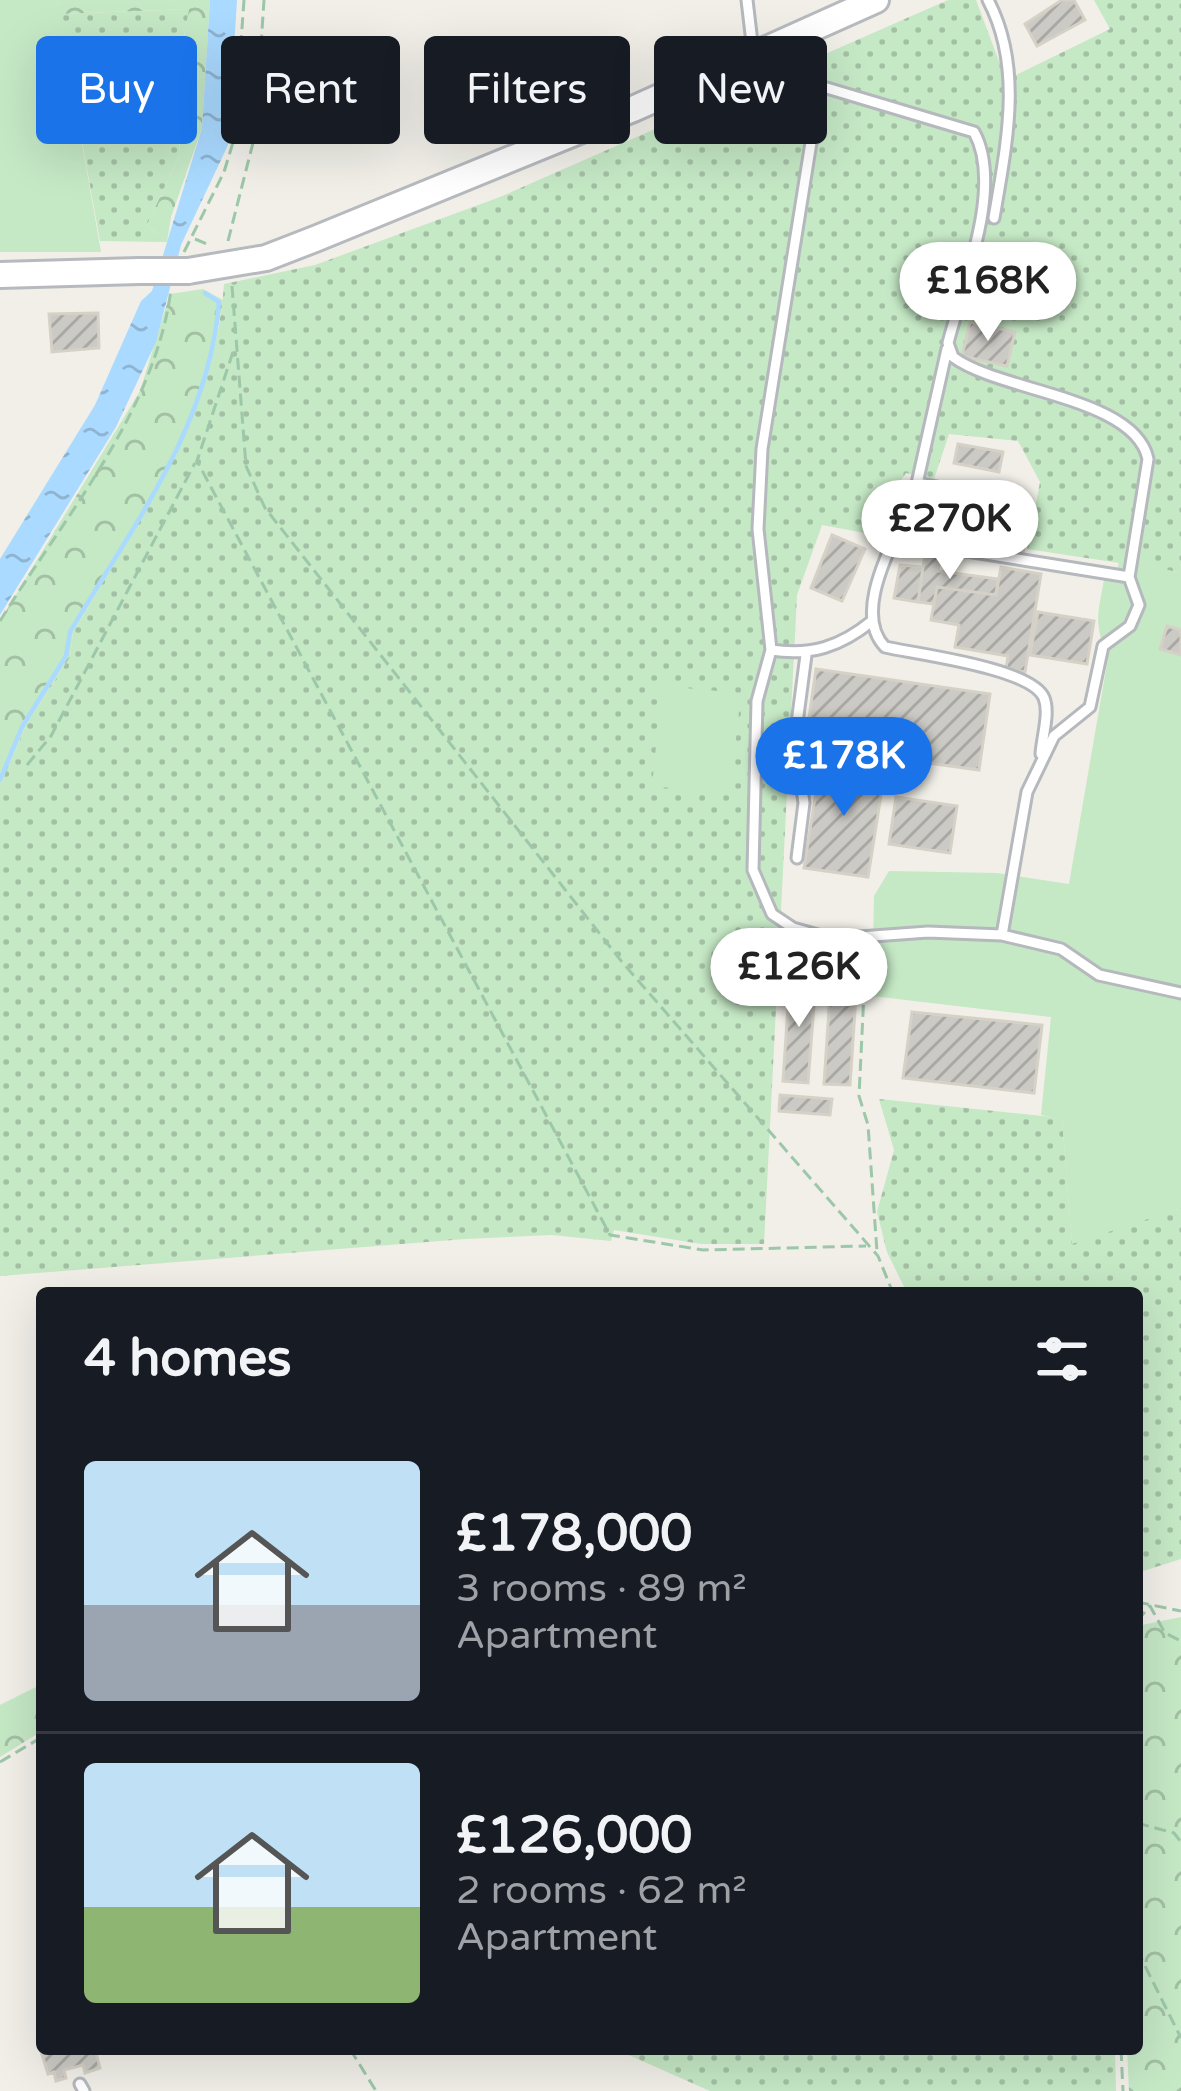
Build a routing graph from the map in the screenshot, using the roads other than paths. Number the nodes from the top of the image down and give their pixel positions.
1 (746, 0) edge
2 (875, 0) edge
3 (988, 0) edge
4 (751, 36) edge
5 (800, 36) edge
6 (827, 88) edge
7 (654, 98) edge
8 (811, 144) edge
9 (994, 218) dead end
10 (0, 275) edge
11 (949, 343) junction
12 (918, 483) junction
13 (1004, 501) dead end
14 (893, 533) junction
15 (1129, 577) junction
16 (872, 621) junction
17 (772, 650) junction
18 (806, 655) junction
19 (1040, 759) junction
20 (797, 858) dead end
21 (1002, 935) junction
22 (1181, 993) edge

1 - 4 lane
2 - 5 main road
3 - 9 lane
6 - 11 lane
7 - 10 main road, bridge
8 - 17 lane
11 - 12 lane
11 - 15 lane
12 - 13 lane
12 - 14 lane
14 - 15 lane
14 - 16 lane
15 - 19 lane
16 - 18 lane
16 - 19 lane
17 - 18 lane
17 - 21 lane
18 - 20 lane
19 - 21 lane
21 - 22 lane

